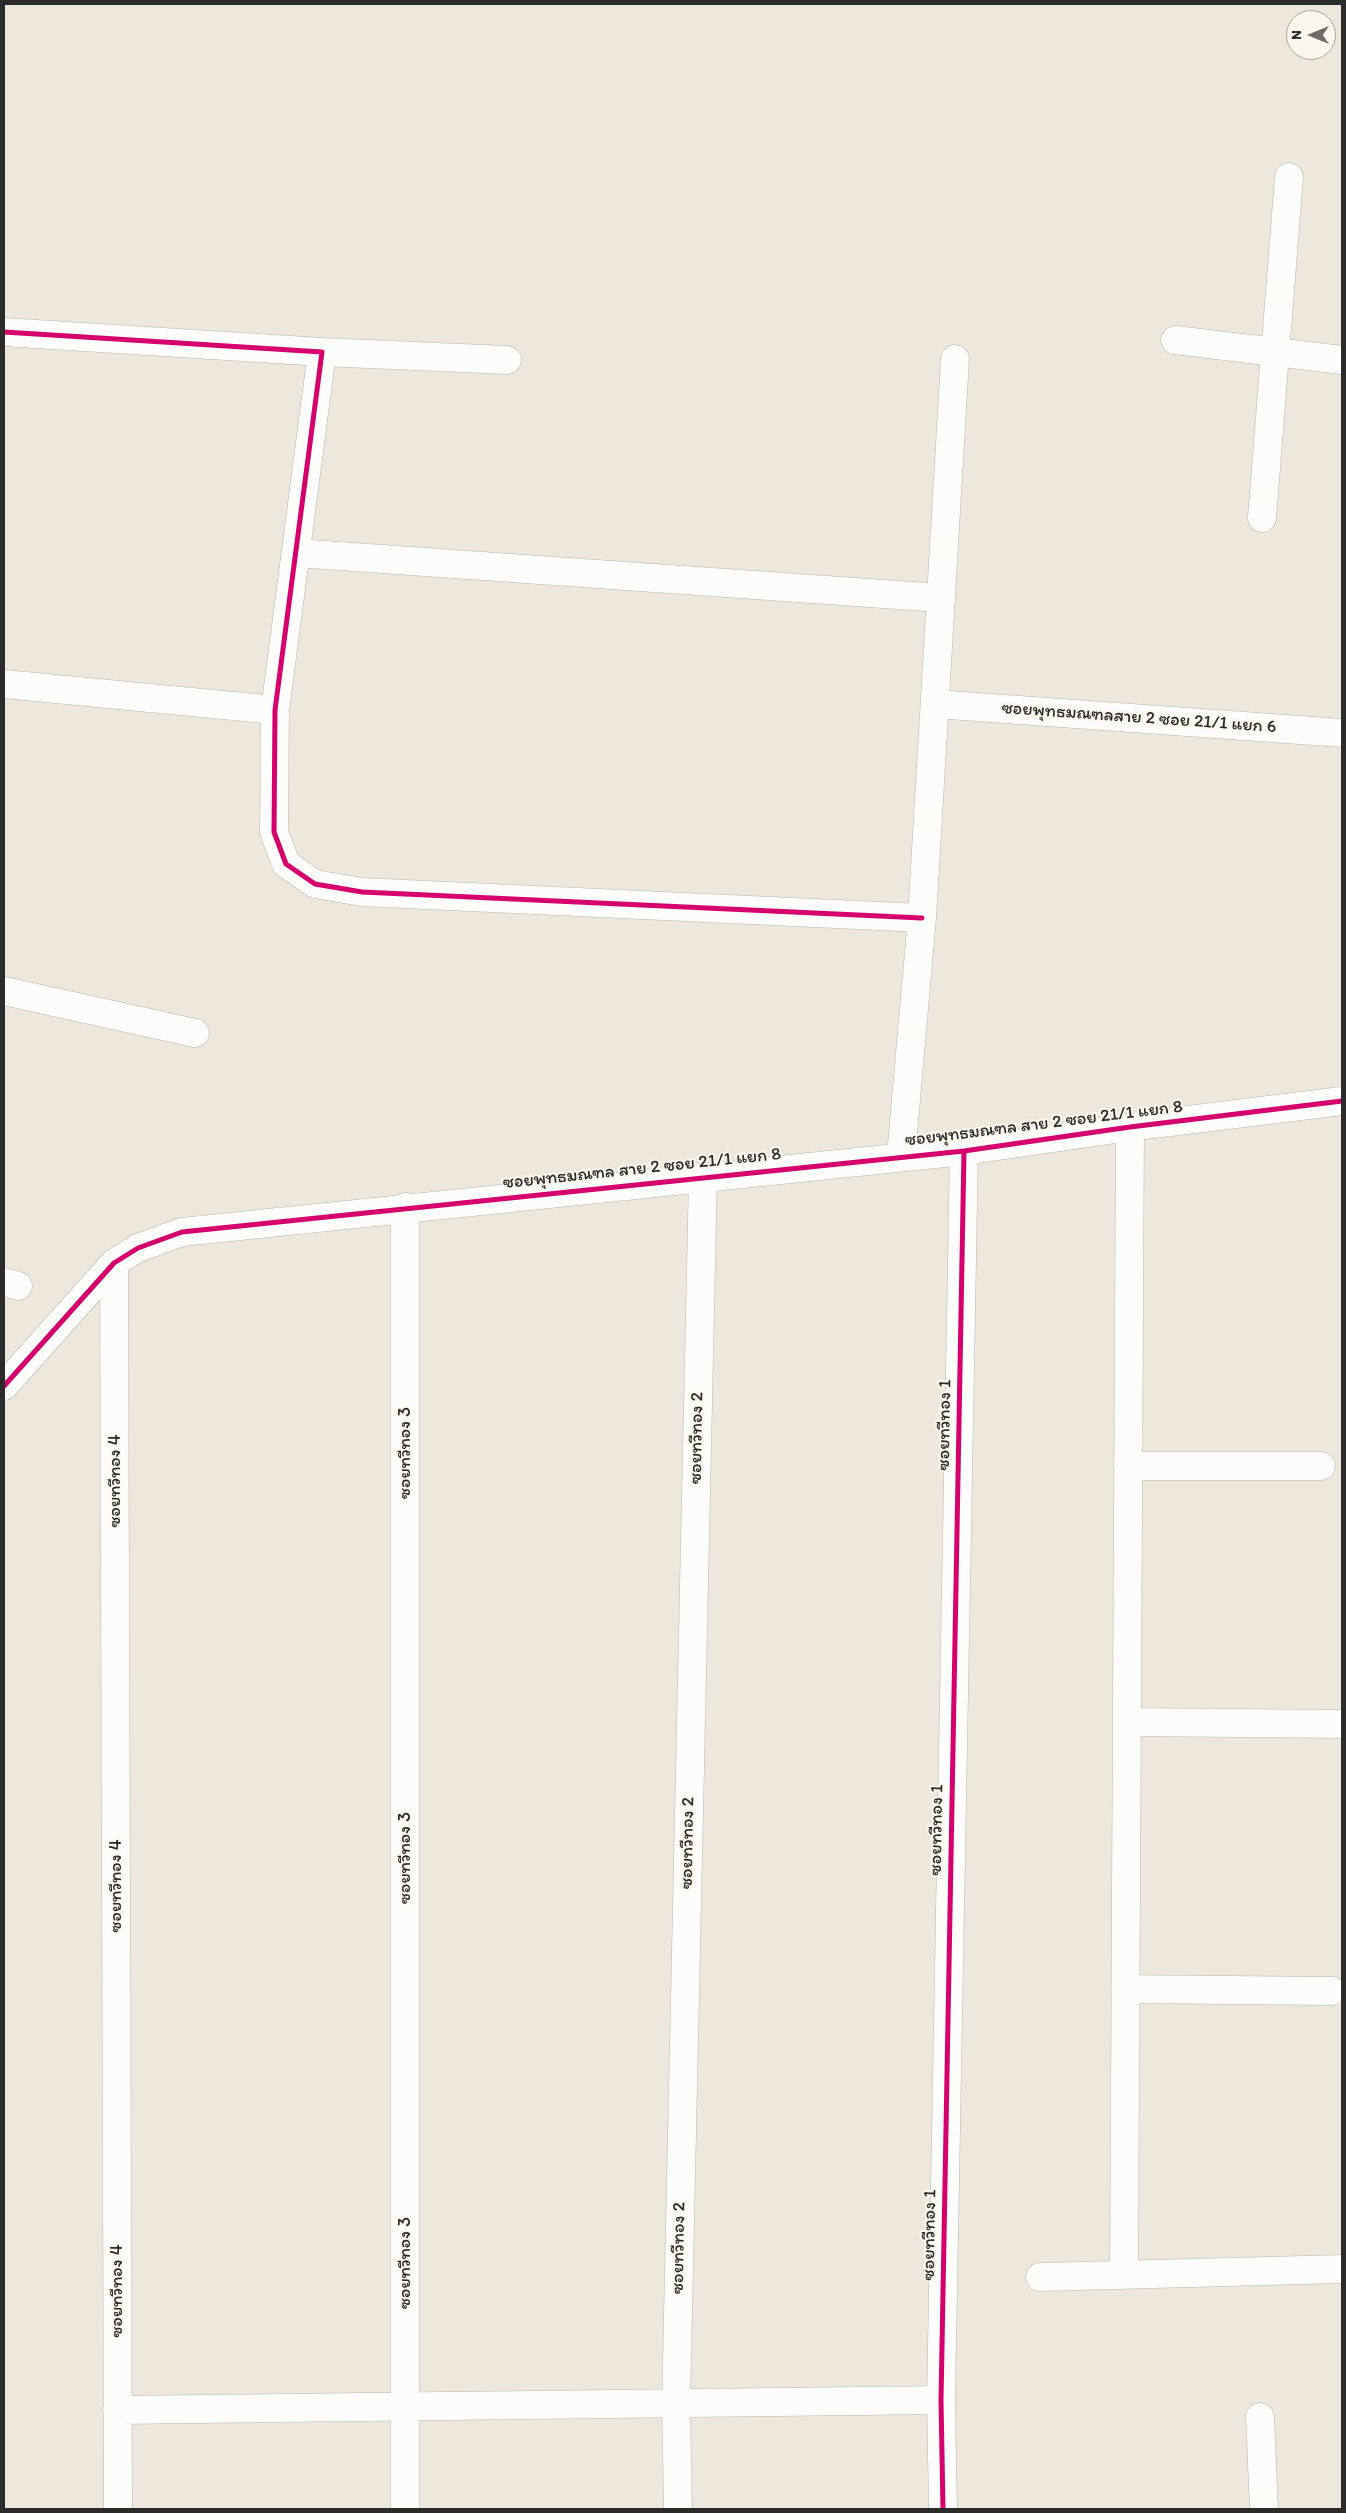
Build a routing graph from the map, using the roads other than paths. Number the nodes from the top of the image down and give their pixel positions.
1 (1289, 177) dead end
2 (4, 332) edge
3 (1175, 340) dead end
4 (1276, 351) junction
5 (322, 352) junction
6 (954, 359) dead end
7 (506, 360) dead end
8 (1342, 360) edge
9 (1262, 518) dead end
10 (296, 553) junction
11 (941, 598) junction
12 (4, 684) edge
13 (935, 704) junction
14 (276, 710) junction
15 (1342, 733) edge
16 (922, 918) junction
17 (4, 991) edge
18 (195, 1033) dead end
19 (1342, 1102) edge
20 (1130, 1127) junction
21 (964, 1151) junction
22 (901, 1156) junction
23 (703, 1176) junction
24 (405, 1207) junction
25 (114, 1263) junction
26 (4, 1386) edge
27 (1128, 1466) junction
28 (1321, 1466) dead end
29 (1127, 1722) junction
30 (1342, 1724) edge
31 (1125, 1989) junction
32 (1332, 1991) dead end
33 (1342, 2269) edge
34 (1124, 2275) junction
35 (1040, 2277) dead end
36 (940, 2400) junction
37 (676, 2405) junction
38 (405, 2407) junction
39 (117, 2410) junction
40 (1260, 2417) dead end
41 (118, 2509) edge
42 (405, 2509) edge
43 (678, 2509) edge
44 (943, 2509) edge
45 (1264, 2509) edge

1 - 4 street
2 - 5 street
3 - 4 street
4 - 8 street
4 - 9 street
5 - 7 street
5 - 10 street
6 - 11 street
10 - 11 street
10 - 14 street
11 - 13 street
12 - 14 street
13 - 15 street, ซอยพุทธมณฑลสาย 2 ซอย 21/1 แยก 6
13 - 16 street
14 - 16 street
16 - 22 street
17 - 18 street
19 - 20 street, ซอยพุทธมณฑล สาย 2 ซอย 21/1 แยก 8
20 - 21 street, ซอยพุทธมณฑล สาย 2 ซอย 21/1 แยก 8
20 - 27 street
21 - 22 street, ซอยพุทธมณฑล สาย 2 ซอย 21/1 แยก 8
21 - 36 street, ซอยทวีทอง 1
22 - 23 street, ซอยพุทธมณฑล สาย 2 ซอย 21/1 แยก 8
23 - 24 street, ซอยพุทธมณฑล สาย 2 ซอย 21/1 แยก 8
23 - 37 street, ซอยทวีทอง 2
24 - 25 street, ซอยพุทธมณฑล สาย 2 ซอย 21/1 แยก 8
24 - 38 street, ซอยทวีทอง 3
25 - 26 street, ซอยพุทธมณฑล สาย 2 ซอย 21/1 แยก 8
25 - 39 street, ซอยทวีทอง 4
27 - 28 street
27 - 29 street
29 - 30 street
29 - 31 street
31 - 32 street
31 - 34 street
33 - 34 street
34 - 35 street
36 - 37 street
36 - 44 street, ซอยทวีทอง 1
37 - 38 street
37 - 43 street, ซอยทวีทอง 2
38 - 39 street
38 - 42 street, ซอยทวีทอง 3
39 - 41 street, ซอยทวีทอง 4
40 - 45 street

